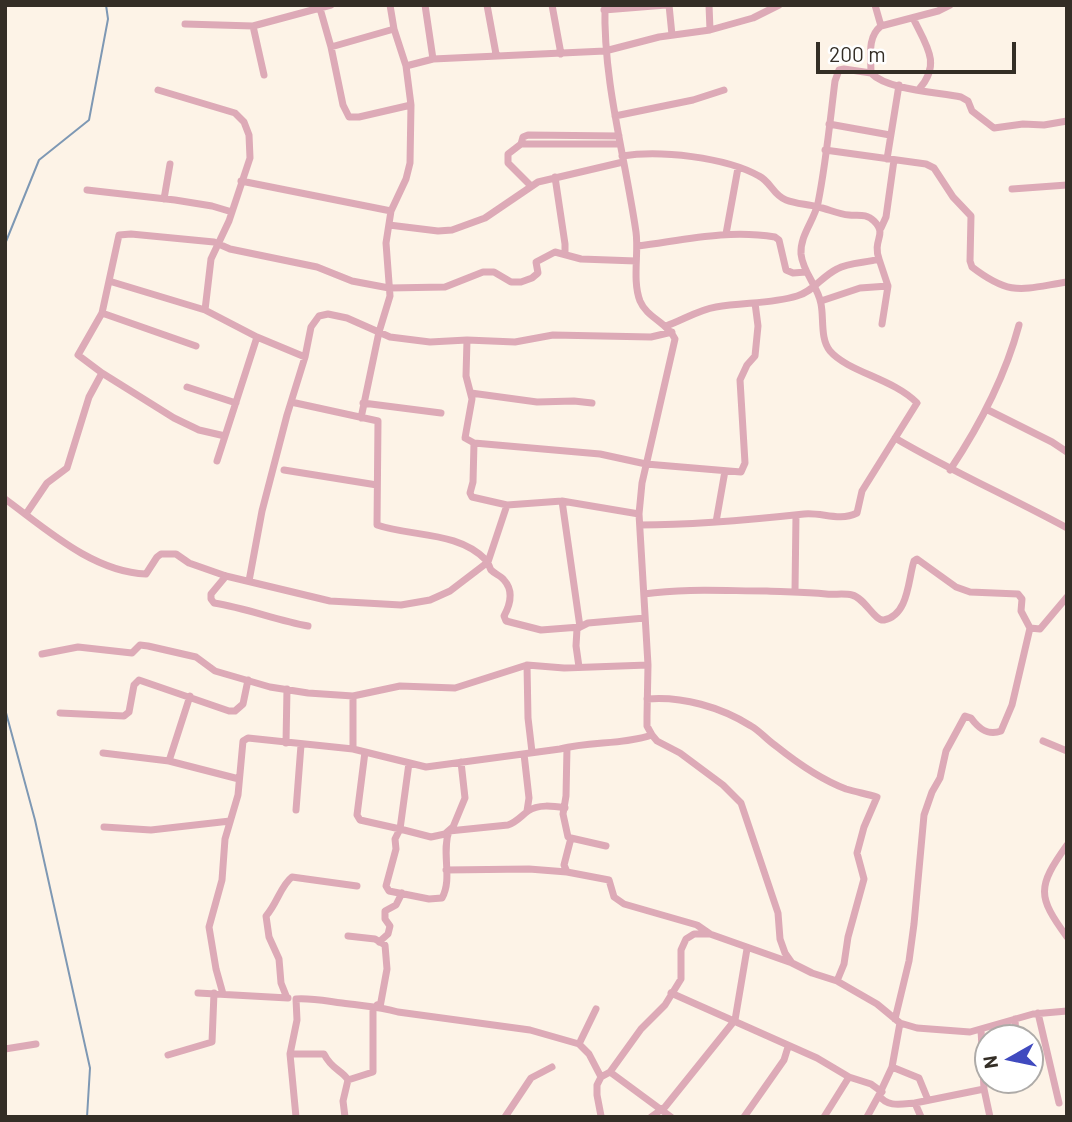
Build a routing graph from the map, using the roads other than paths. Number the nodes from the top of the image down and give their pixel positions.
1 (331, 5) edge
2 (390, 5) edge
3 (425, 5) edge
4 (487, 5) edge
5 (552, 5) edge
6 (668, 5) edge
7 (709, 5) edge
8 (779, 5) edge
9 (875, 5) edge
10 (950, 5) edge
11 (320, 7) edge
12 (604, 8) edge
13 (913, 18) junction
14 (184, 24) dead end
15 (253, 26) junction
16 (881, 26) junction
17 (394, 29) junction
18 (710, 30) junction
19 (672, 35) junction
20 (331, 47) junction
21 (605, 51) junction
22 (496, 54) junction
23 (561, 54) junction
24 (433, 59) junction
25 (406, 66) junction
26 (871, 72) junction
27 (264, 75) dead end
28 (899, 85) junction
29 (919, 89) junction
30 (158, 90) dead end
31 (724, 90) dead end
32 (411, 105) junction
33 (615, 116) junction
34 (1067, 121) edge
35 (830, 124) junction
36 (890, 135) junction
37 (619, 140) junction
38 (825, 150) junction
39 (622, 159) junction
40 (891, 160) junction
41 (170, 164) dead end
42 (737, 168) junction
43 (555, 177) junction
44 (241, 181) junction
45 (531, 186) junction
46 (1067, 186) edge
47 (1012, 189) dead end
48 (87, 190) dead end
49 (164, 200) junction
50 (817, 207) junction
51 (391, 211) junction
52 (232, 212) junction
53 (389, 225) junction
54 (881, 228) junction
55 (726, 234) junction
56 (218, 244) junction
57 (638, 246) junction
58 (565, 253) junction
59 (879, 259) junction
60 (636, 261) junction
61 (806, 272) junction
62 (109, 281) junction
63 (1067, 282) edge
64 (888, 286) junction
65 (389, 288) junction
66 (814, 289) junction
67 (821, 301) junction
68 (755, 303) junction
69 (205, 310) junction
70 (102, 313) junction
71 (882, 324) dead end
72 (1019, 325) dead end
73 (669, 329) junction
74 (379, 332) junction
75 (257, 337) junction
76 (467, 340) junction
77 (196, 346) dead end
78 (305, 357) junction
79 (102, 373) junction
80 (187, 387) dead end
81 (471, 393) junction
82 (291, 402) junction
83 (236, 403) junction
84 (363, 403) junction
85 (592, 403) dead end
86 (986, 409) junction
87 (441, 413) dead end
88 (361, 418) junction
89 (225, 436) junction
90 (895, 438) junction
91 (474, 443) junction
92 (1067, 452) edge
93 (217, 461) dead end
94 (646, 464) junction
95 (284, 470) dead end
96 (950, 470) junction
97 (725, 471) junction
98 (377, 485) junction
99 (5, 499) edge
100 (562, 501) junction
101 (507, 505) junction
102 (26, 514) junction
103 (639, 514) junction
104 (796, 515) junction
105 (716, 522) junction
106 (640, 525) junction
107 (1067, 528) edge
108 (488, 562) junction
109 (226, 576) junction
110 (248, 581) junction
111 (795, 591) junction
112 (645, 594) junction
113 (1067, 597) edge
114 (645, 618) junction
115 (308, 626) dead end
116 (579, 626) junction
117 (1030, 628) junction
118 (42, 654) dead end
119 (527, 664) junction
120 (648, 665) junction
121 (579, 667) junction
122 (248, 680) junction
123 (287, 690) junction
124 (190, 696) junction
125 (353, 696) junction
126 (647, 699) junction
127 (61, 713) dead end
128 (652, 735) junction
129 (1043, 741) dead end
130 (286, 743) junction
131 (301, 745) junction
132 (567, 747) junction
133 (354, 749) junction
134 (1067, 751) edge
135 (365, 752) junction
136 (103, 753) dead end
137 (528, 753) junction
138 (169, 761) junction
139 (461, 762) junction
140 (409, 764) junction
141 (239, 779) junction
142 (565, 808) junction
143 (296, 810) dead end
144 (527, 811) junction
145 (230, 821) junction
146 (104, 827) dead end
147 (400, 829) junction
148 (449, 831) junction
149 (571, 838) junction
150 (1067, 845) edge
151 (606, 846) dead end
152 (446, 870) junction
153 (568, 872) junction
154 (358, 886) dead end
155 (402, 893) junction
156 (710, 934) junction
157 (348, 936) dead end
158 (1067, 937) edge
159 (379, 942) junction
160 (747, 948) junction
161 (792, 963) junction
162 (837, 981) junction
163 (198, 993) dead end
164 (214, 993) junction
165 (671, 993) junction
166 (223, 994) junction
167 (287, 998) junction
168 (296, 999) junction
169 (379, 1006) junction
170 (596, 1009) dead end
171 (1067, 1011) edge
172 (1038, 1013) junction
173 (1015, 1019) junction
174 (735, 1020) junction
175 (897, 1021) junction
176 (998, 1024) edge
177 (1015, 1024) edge
178 (974, 1031) edge
179 (36, 1044) dead end
180 (579, 1044) junction
181 (789, 1047) junction
182 (5, 1049) edge
183 (290, 1054) junction
184 (168, 1055) dead end
185 (552, 1067) dead end
186 (892, 1067) junction
187 (610, 1072) junction
188 (601, 1077) junction
189 (849, 1077) junction
190 (348, 1080) junction
191 (974, 1091) edge
192 (880, 1094) junction
193 (985, 1094) edge
194 (928, 1100) junction
195 (915, 1102) junction
196 (1059, 1103) dead end
197 (662, 1109) junction
198 (602, 1116) edge
199 (296, 1117) edge
200 (345, 1117) edge
201 (505, 1117) edge
202 (651, 1117) edge
203 (671, 1117) edge
204 (744, 1117) edge
205 (824, 1117) edge
206 (867, 1117) edge
207 (921, 1117) edge
208 (990, 1117) edge

1 - 11 street
2 - 17 street
3 - 24 street
4 - 22 street
5 - 23 street
6 - 12 street
6 - 19 street
7 - 18 street
8 - 18 street
9 - 16 street
10 - 13 street
11 - 15 street
11 - 20 street
12 - 21 street
13 - 16 street
13 - 29 street
14 - 15 street
15 - 27 street
16 - 26 street
17 - 20 street
17 - 25 street
18 - 19 street
19 - 21 street
20 - 32 street
21 - 23 street
21 - 33 street
22 - 23 street
22 - 24 street
24 - 25 street
25 - 32 street
26 - 28 street
26 - 35 street
28 - 29 street
28 - 36 street
29 - 34 street
30 - 44 street
31 - 33 street
32 - 51 street
33 - 37 street
35 - 36 street
35 - 38 street
36 - 40 street
37 - 39 street
37 - 45 street
38 - 40 street
38 - 50 street
39 - 42 street
39 - 43 street
39 - 57 street
40 - 54 street
40 - 63 street
41 - 49 street
42 - 50 street
42 - 55 street
43 - 45 street
43 - 58 street
44 - 51 street
44 - 52 street
45 - 53 street
46 - 47 street
48 - 49 street
49 - 52 street
50 - 54 street
50 - 61 street
51 - 53 street
52 - 56 street
53 - 65 street
54 - 59 street
55 - 57 street
55 - 61 street
56 - 62 street
56 - 65 street
56 - 69 street
57 - 60 street
58 - 60 street
58 - 65 street
59 - 64 street
59 - 66 street
60 - 73 street
61 - 66 street
62 - 69 street
62 - 70 street
64 - 67 street
64 - 71 street
65 - 74 street
66 - 67 street
66 - 68 street
67 - 90 street
68 - 73 street
68 - 97 street
69 - 75 street
70 - 77 street
70 - 79 street
72 - 86 street
73 - 76 street
73 - 94 street
74 - 76 street
74 - 78 street
74 - 84 street
75 - 78 street
75 - 83 street
76 - 81 street
78 - 82 street
79 - 89 street
79 - 102 street
80 - 83 street
81 - 85 street
81 - 91 street
82 - 88 street
82 - 110 street
83 - 89 street
84 - 87 street
84 - 88 street
86 - 92 street
86 - 96 street
88 - 98 street
89 - 93 street
90 - 96 street
90 - 104 street
91 - 94 street
91 - 101 street
94 - 97 street
94 - 103 street
95 - 98 street
96 - 107 street
97 - 105 street
98 - 108 street
99 - 102 street
100 - 101 street
100 - 103 street
100 - 116 street
101 - 108 street
102 - 109 street
103 - 106 street
104 - 105 street
104 - 111 street
105 - 106 street
106 - 112 street
108 - 110 street
108 - 116 street
109 - 110 street
109 - 115 street
111 - 112 street
111 - 117 street
112 - 114 street
113 - 117 street
114 - 116 street
114 - 120 street
116 - 121 street
117 - 175 street
118 - 122 street
119 - 121 street
119 - 125 street
119 - 137 street
120 - 121 street
120 - 126 street
122 - 123 street
122 - 124 street
123 - 125 street
123 - 130 street
124 - 127 street
124 - 138 street
125 - 133 street
126 - 128 street
126 - 162 street
128 - 132 street
128 - 161 street
129 - 134 street
130 - 131 street
130 - 141 street
131 - 133 street
131 - 143 street
132 - 137 street
132 - 142 street
133 - 135 street
135 - 140 street
135 - 147 street
136 - 138 street
137 - 139 street
137 - 144 street
138 - 141 street
139 - 140 street
139 - 148 street
140 - 147 street
141 - 145 street
142 - 144 street
142 - 149 street
144 - 148 street
145 - 146 street
145 - 166 street
147 - 148 street
147 - 155 street
148 - 152 street
149 - 151 street
149 - 153 street
150 - 158 street
152 - 153 street
152 - 155 street
153 - 156 street
154 - 167 street
155 - 159 street
156 - 160 street
156 - 165 street
157 - 159 street
159 - 169 street
160 - 161 street
160 - 174 street
161 - 162 street
162 - 175 street
163 - 164 street
164 - 166 street
164 - 184 street
165 - 174 street
165 - 187 street
166 - 167 street
167 - 168 street
168 - 169 street
168 - 183 street
169 - 180 street
169 - 190 street
170 - 180 street
171 - 172 street
172 - 173 street
172 - 196 street
173 - 176 street
173 - 177 street
174 - 181 street
174 - 197 street
175 - 178 street
175 - 186 street
179 - 182 street
180 - 188 street
181 - 189 street
181 - 204 street
183 - 190 street
183 - 199 street
185 - 201 street
186 - 192 street
186 - 194 street
187 - 188 street
187 - 197 street
188 - 198 street
189 - 192 street
189 - 205 street
190 - 200 street
191 - 194 street
192 - 195 street
192 - 206 street
193 - 208 street
194 - 195 street
195 - 207 street
197 - 202 street
197 - 203 street

